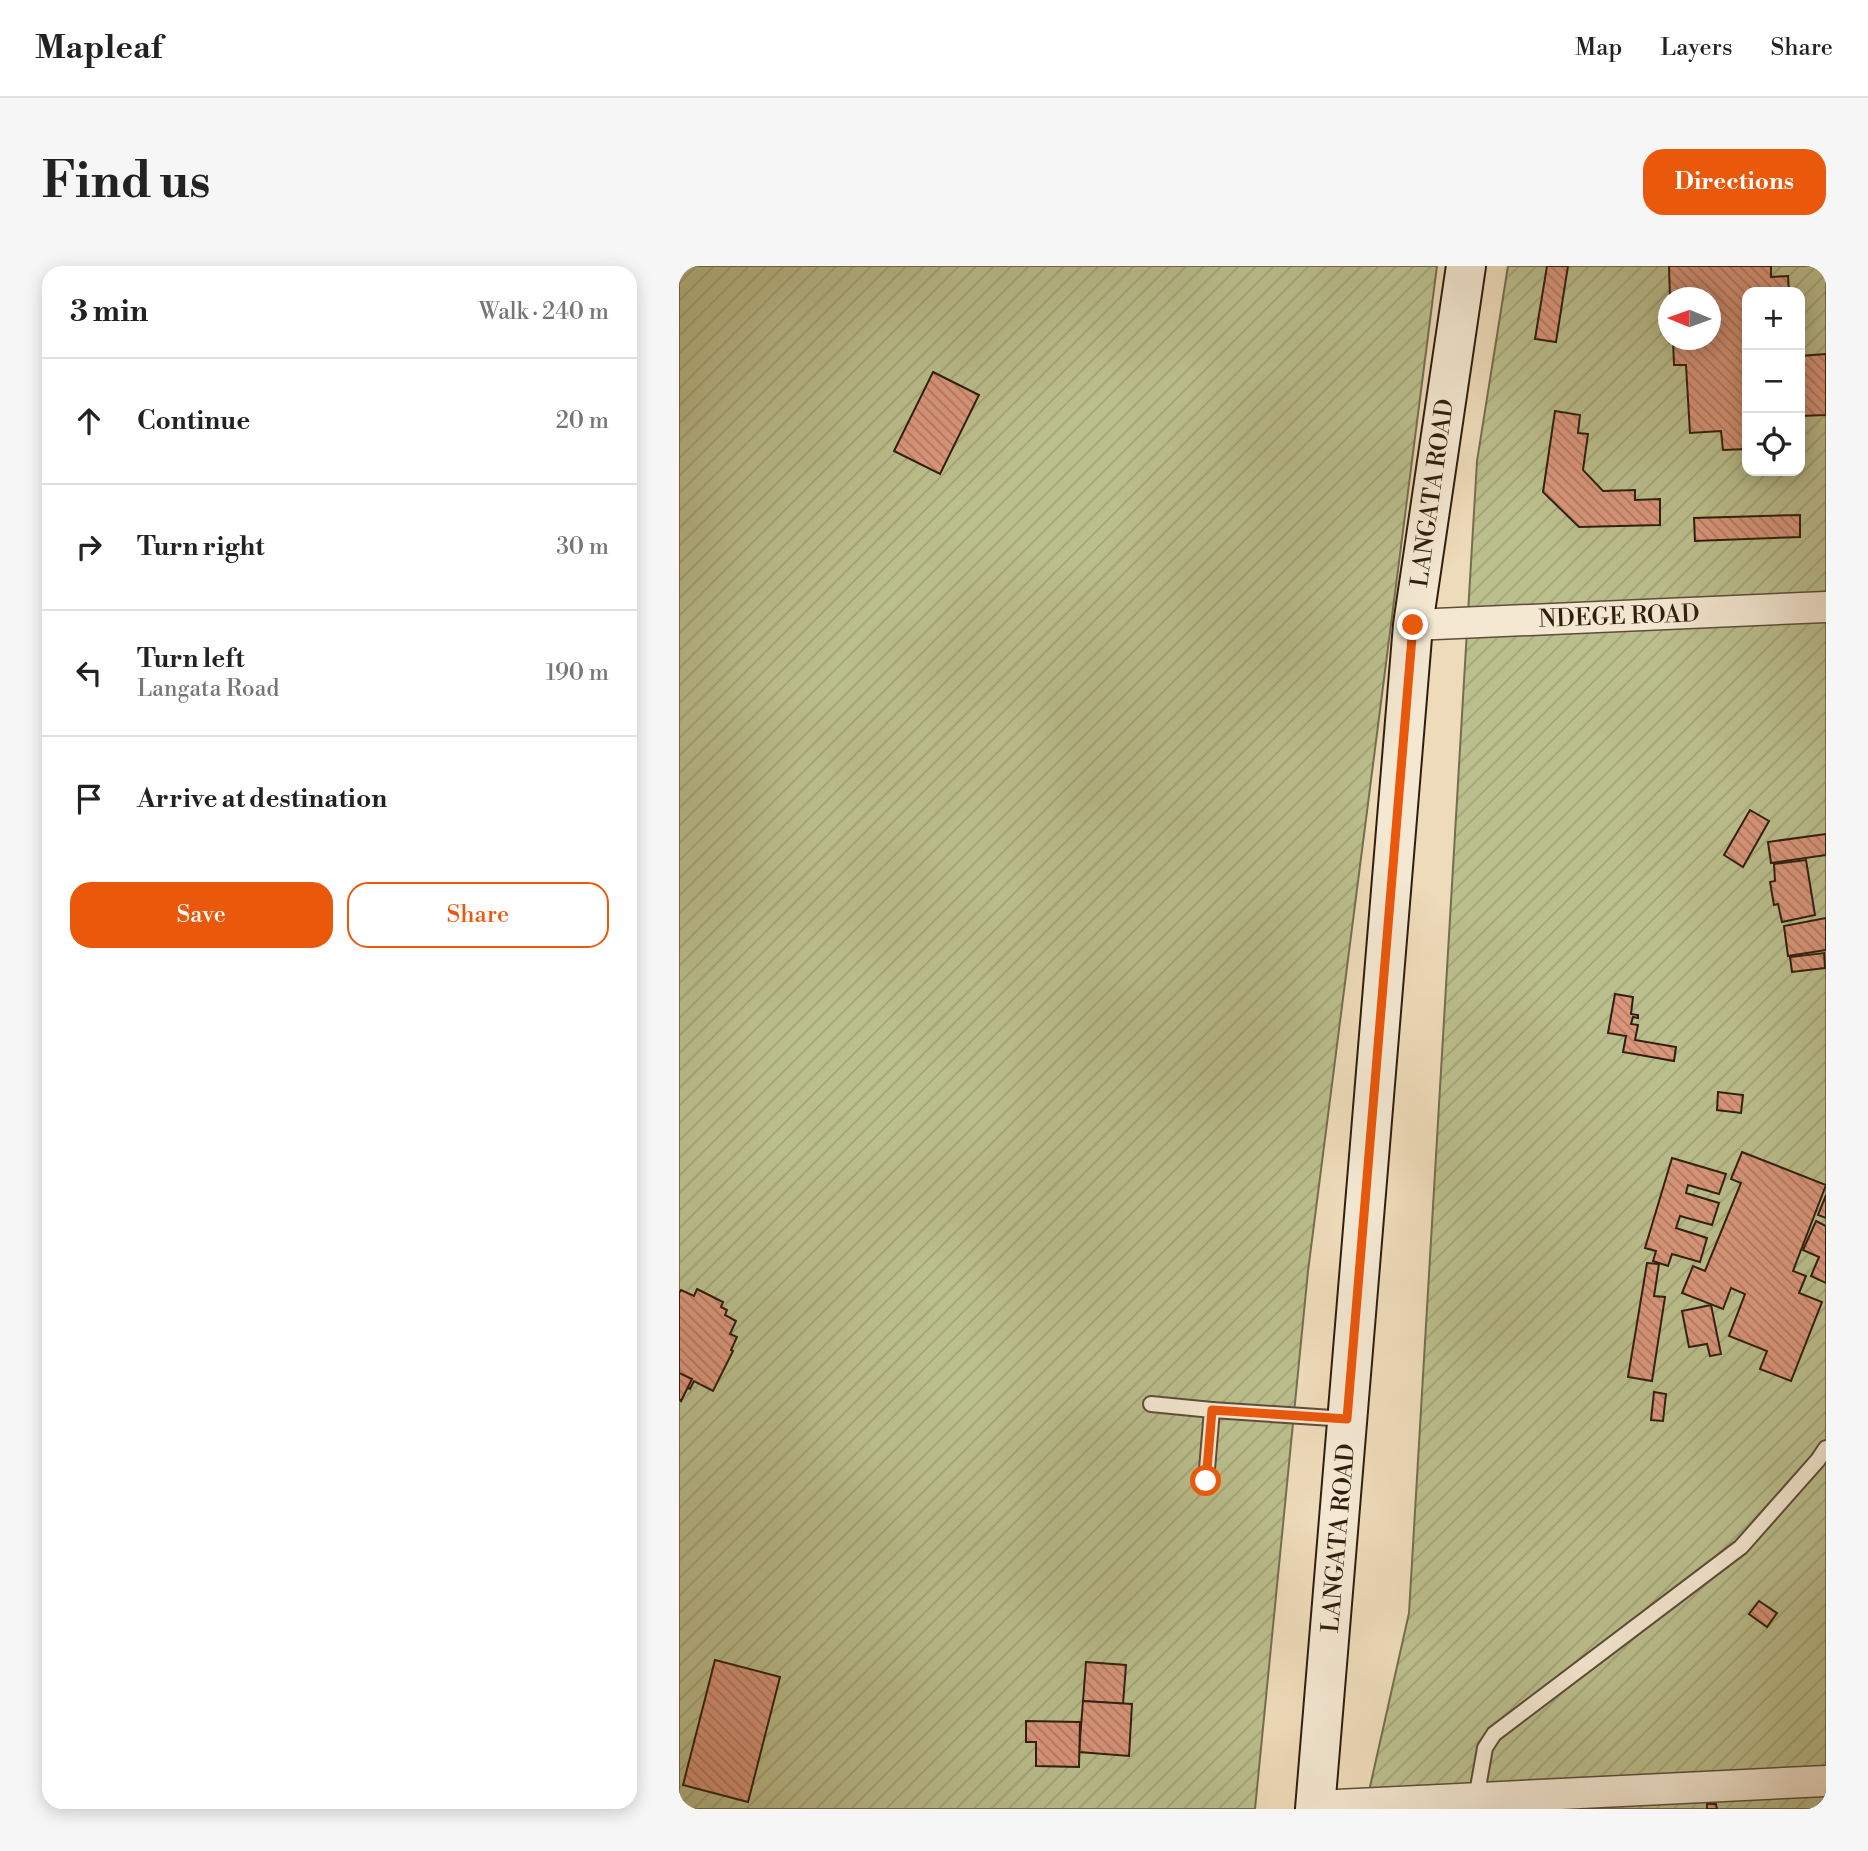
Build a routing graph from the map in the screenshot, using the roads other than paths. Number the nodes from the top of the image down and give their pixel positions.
1 (1466, 266) edge
2 (1826, 607) edge
3 (1413, 625) junction
4 (1151, 1404) dead end
5 (1212, 1410) junction
6 (1347, 1419) junction
7 (1826, 1448) edge
8 (1206, 1481) dead end
9 (1826, 1781) edge
10 (1476, 1799) junction
11 (1316, 1807) edge

1 - 3 main road, LANGATA ROAD
2 - 3 street, NDEGE ROAD
3 - 6 main road, LANGATA ROAD
4 - 5 lane
5 - 6 lane
5 - 8 lane
6 - 11 main road, LANGATA ROAD
7 - 10 lane
9 - 10 street
10 - 11 street

